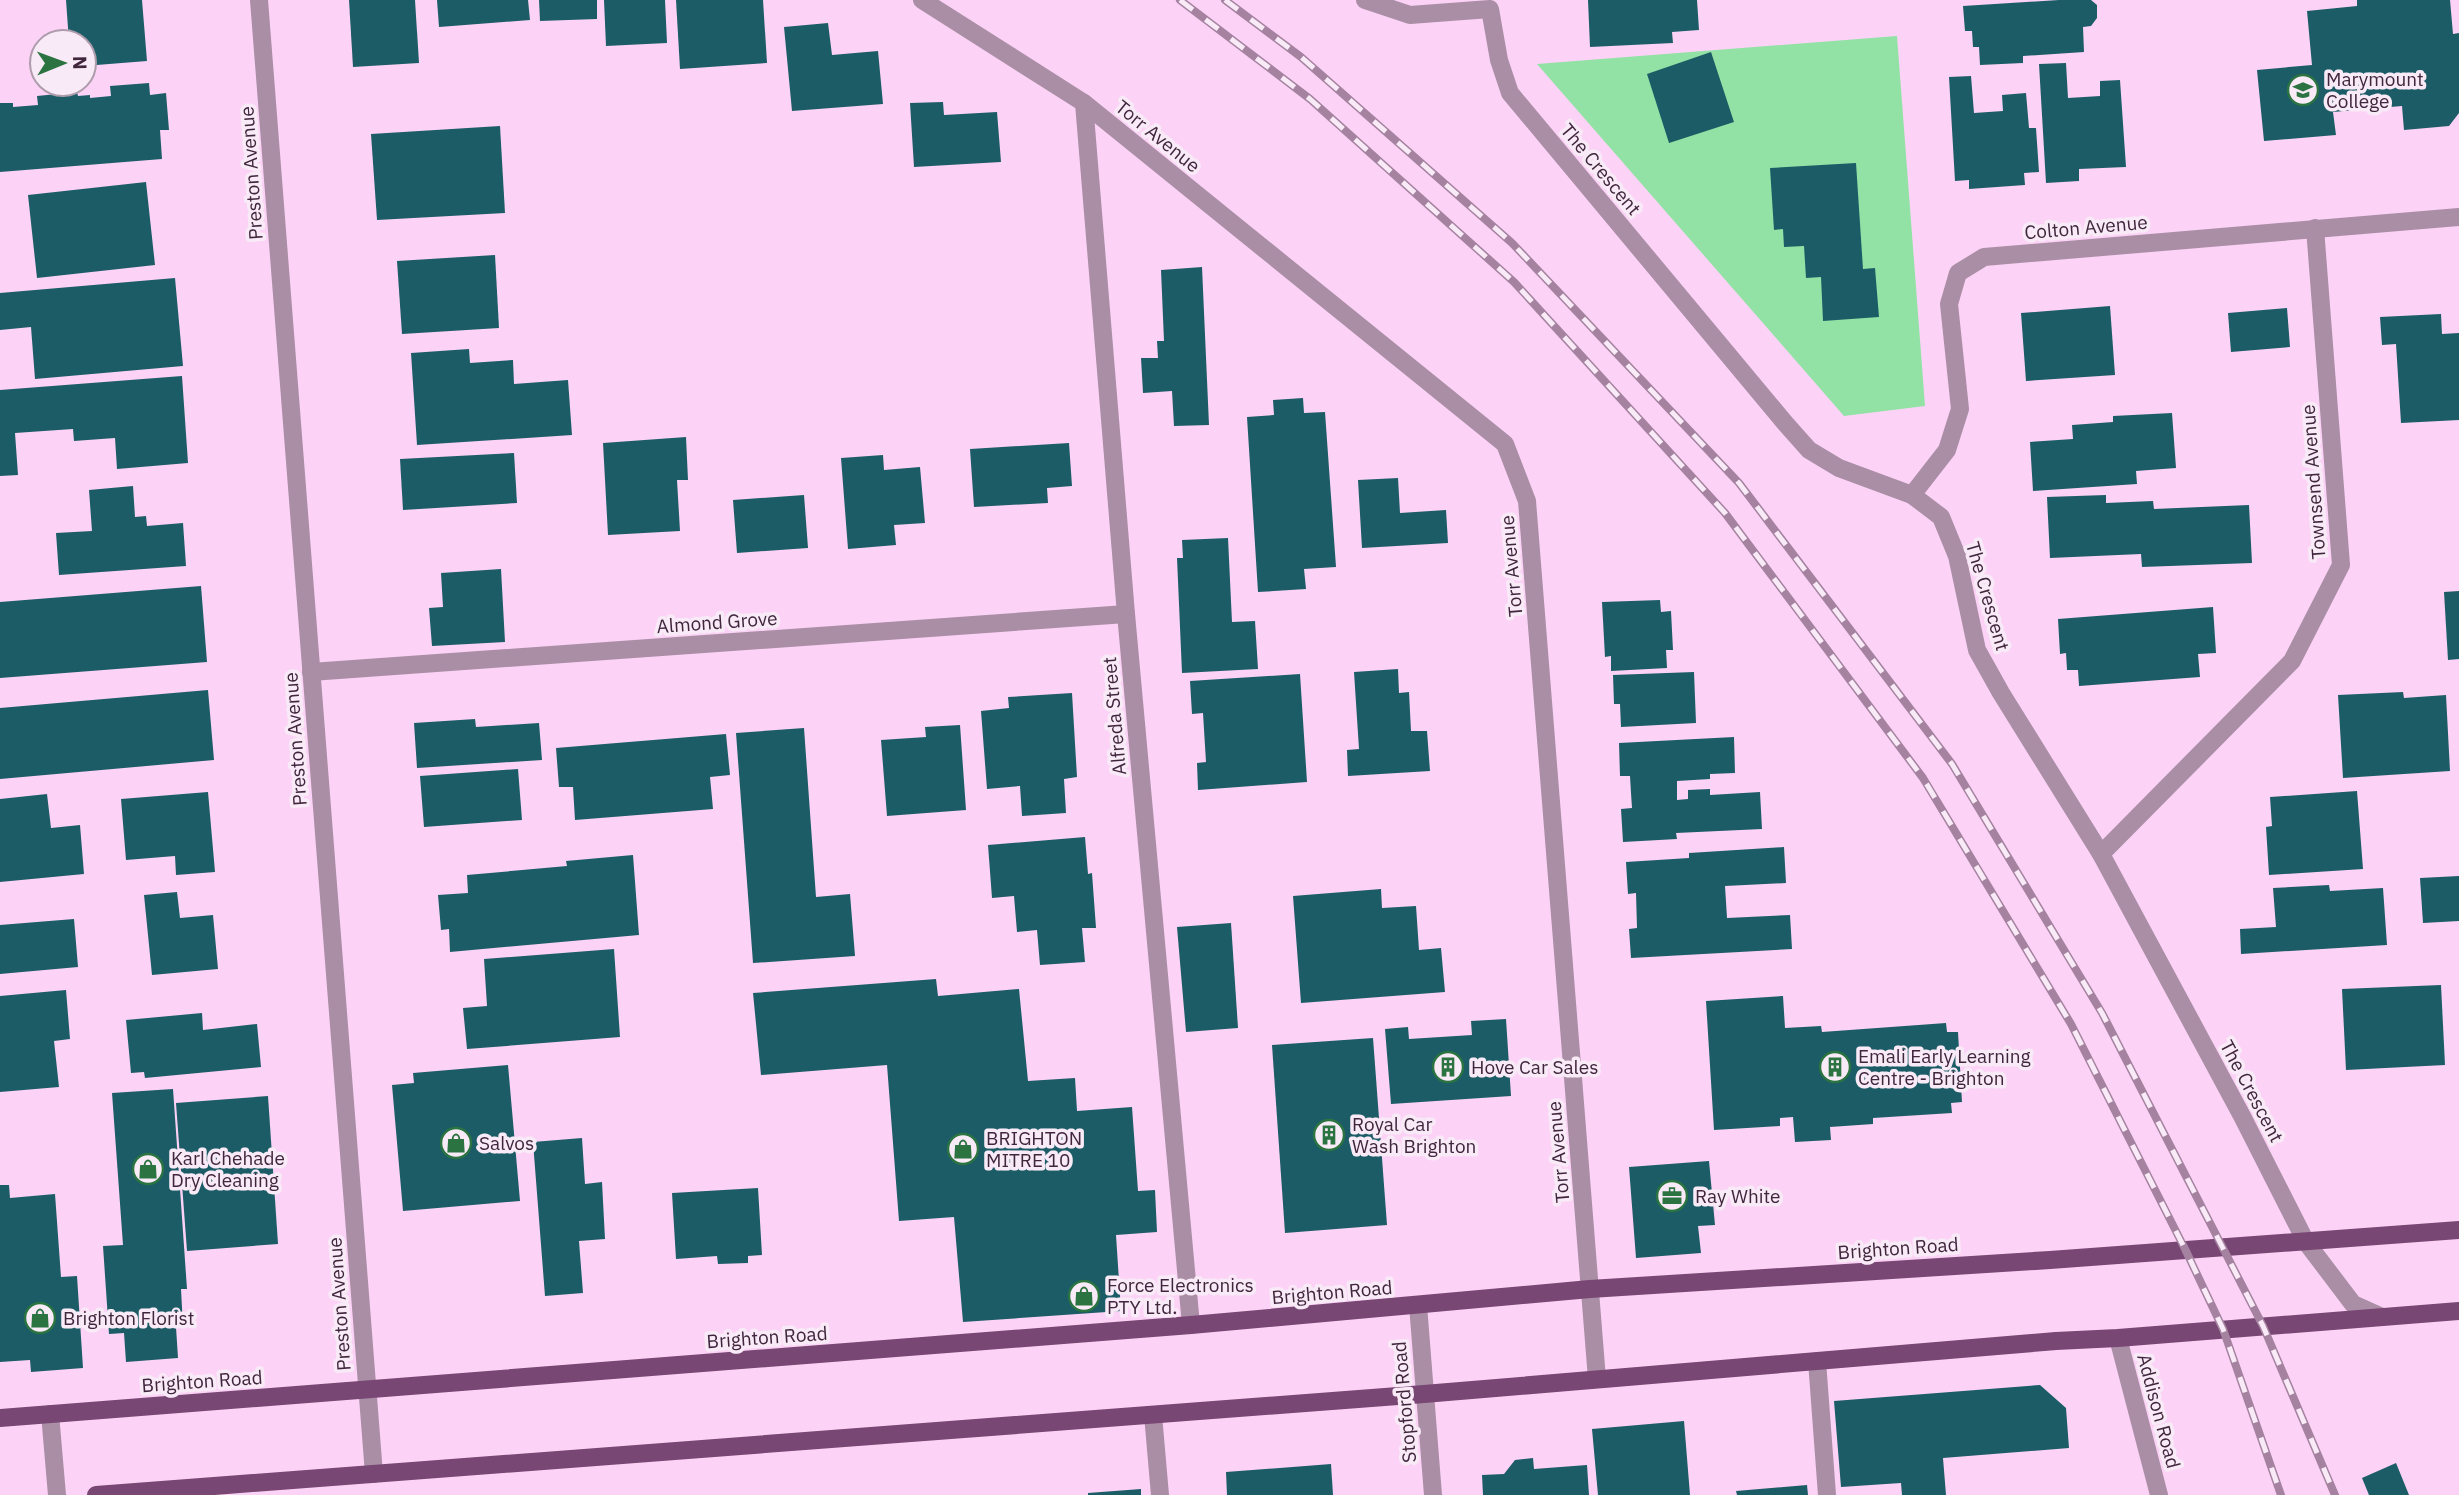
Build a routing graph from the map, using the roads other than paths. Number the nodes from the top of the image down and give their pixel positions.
1 (259, 0) edge
2 (922, 0) edge
3 (1365, 0) edge
4 (1489, 4) edge
5 (1084, 103) junction
6 (2459, 217) edge
7 (2315, 228) junction
8 (1912, 495) junction
9 (1126, 614) junction
10 (311, 672) junction
11 (2101, 854) junction
12 (2459, 1230) edge
13 (2306, 1241) junction
14 (1590, 1289) junction
15 (1418, 1305) junction
16 (2459, 1311) edge
17 (2382, 1317) junction
18 (1191, 1325) junction
19 (2118, 1338) junction
20 (1817, 1361) junction
21 (1597, 1379) junction
22 (367, 1389) junction
23 (1424, 1394) junction
24 (50, 1414) junction
25 (1153, 1415) junction
26 (0, 1418) edge
27 (374, 1474) junction
28 (57, 1495) edge
29 (96, 1495) edge
30 (1160, 1495) edge
31 (1433, 1495) edge
32 (1827, 1495) edge
33 (2159, 1495) edge

1 - 10 street, Preston Avenue
2 - 5 street, Torr Avenue
3 - 4 street, The Crescent
4 - 8 street, The Crescent
5 - 9 street, Alfreda Street
5 - 14 street, Torr Avenue
6 - 7 street, Colton Avenue
7 - 8 street, Colton Avenue
7 - 11 street, Townsend Avenue
8 - 11 street, The Crescent
9 - 10 street, Almond Grove
9 - 18 street, Alfreda Street
10 - 22 street, Preston Avenue
11 - 13 street, The Crescent
12 - 13 main road, Brighton Road
13 - 14 main road, Brighton Road
13 - 17 street, The Crescent
14 - 15 main road, Brighton Road
14 - 21 street, Torr Avenue
15 - 18 main road, Brighton Road
15 - 23 street, Stopford Road
16 - 17 main road
17 - 19 main road
18 - 22 main road, Brighton Road
19 - 20 main road
19 - 33 street, Addison Road
20 - 21 main road
20 - 32 street
21 - 23 main road
22 - 24 main road, Brighton Road
22 - 27 street, Preston Avenue
23 - 25 main road
23 - 31 street, Stopford Road
24 - 26 main road, Brighton Road
24 - 28 street
25 - 27 main road
25 - 30 street
27 - 29 main road

